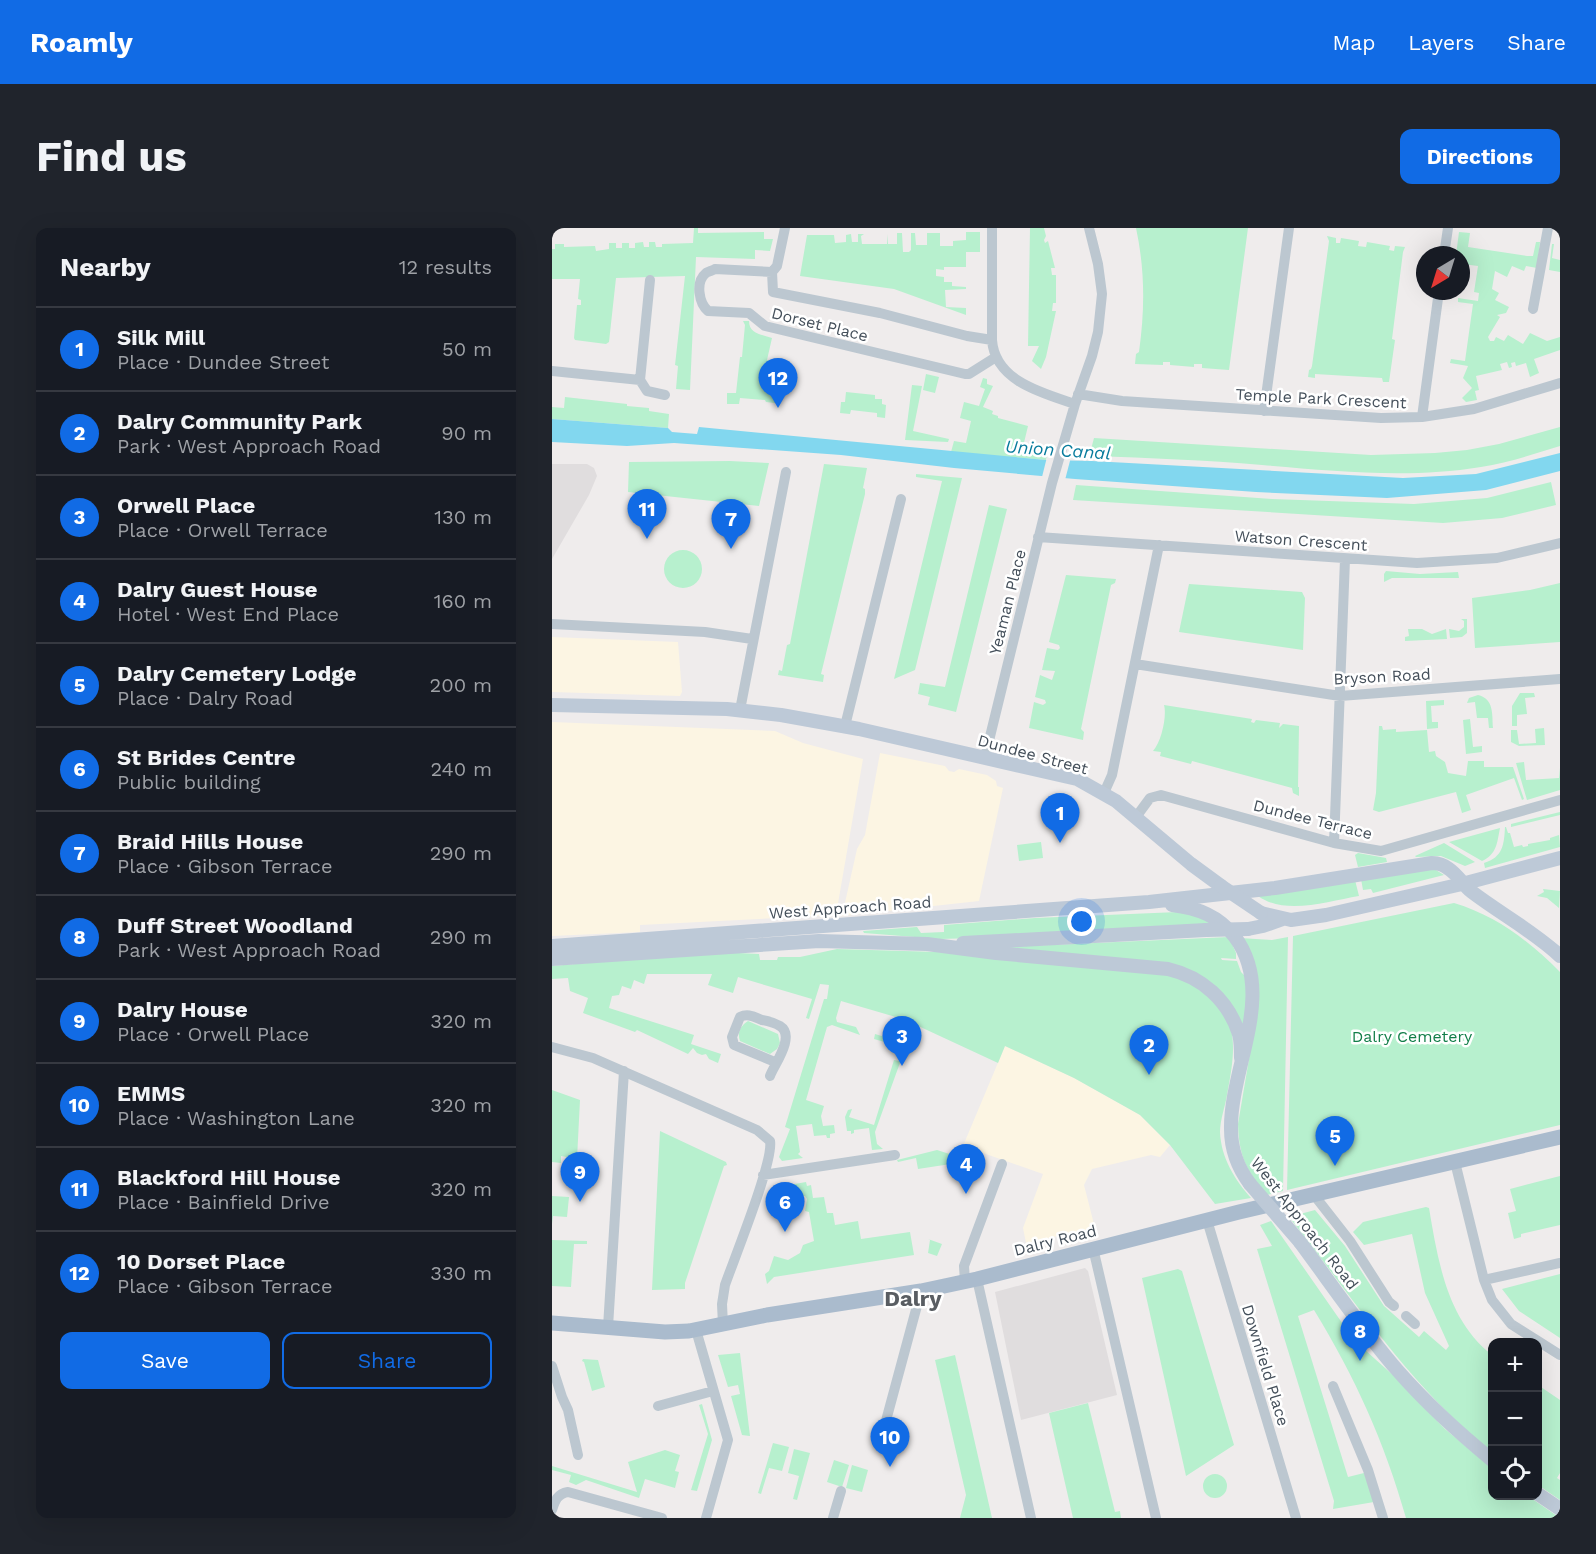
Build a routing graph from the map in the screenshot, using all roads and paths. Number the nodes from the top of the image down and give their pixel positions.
1 (785, 228) edge
2 (992, 228) edge
3 (1089, 228) edge
4 (1288, 228) edge
5 (1448, 228) edge
6 (1548, 228) edge
7 (1445, 246) edge
8 (772, 272) junction
9 (650, 280) dead end
10 (1438, 300) edge
11 (1533, 309) dead end
12 (992, 340) junction
13 (996, 357) junction
14 (552, 371) edge
15 (640, 380) junction
16 (1560, 383) edge
17 (664, 395) dead end
18 (1076, 399) junction
19 (1264, 411) junction
20 (1422, 417) junction
21 (786, 472) dead end
22 (901, 499) dead end
23 (1038, 537) junction
24 (1560, 543) edge
25 (1159, 545) junction
26 (1346, 559) junction
27 (552, 624) edge
28 (753, 639) junction
29 (1135, 664) junction
30 (1560, 679) edge
31 (1340, 696) junction
32 (552, 705) edge
33 (740, 710) junction
34 (845, 726) junction
35 (985, 757) junction
36 (1104, 793) junction
37 (1560, 800) edge
38 (1136, 817) junction
39 (1334, 843) junction
40 (1560, 858) edge
41 (1462, 884) junction
42 (1149, 902) junction
43 (1283, 920) junction
44 (927, 944) junction
45 (552, 946) edge
46 (1560, 956) edge
47 (552, 959) edge
48 (552, 1047) edge
49 (1241, 1058) junction
50 (775, 1062) junction
51 (624, 1071) junction
52 (770, 1076) dead end
53 (1560, 1137) edge
54 (895, 1155) dead end
55 (1455, 1162) junction
56 (1002, 1164) dead end
57 (763, 1175) junction
58 (1314, 1195) junction
59 (1207, 1220) junction
60 (1093, 1248) junction
61 (1560, 1263) edge
62 (971, 1280) junction
63 (1484, 1280) junction
64 (921, 1291) junction
65 (1394, 1306) dead end
66 (1406, 1316) dead end
67 (552, 1323) edge
68 (1415, 1324) dead end
69 (723, 1325) junction
70 (608, 1327) junction
71 (696, 1330) junction
72 (1560, 1355) edge
73 (552, 1366) edge
74 (1333, 1386) dead end
75 (713, 1391) junction
76 (658, 1406) dead end
77 (884, 1428) dead end
78 (578, 1455) dead end
79 (1488, 1457) edge
80 (841, 1491) dead end
81 (1542, 1497) edge
82 (1560, 1509) edge
83 (552, 1510) edge
84 (662, 1518) edge
85 (706, 1518) edge
86 (833, 1518) edge
87 (1031, 1518) edge
88 (1156, 1518) edge
89 (1296, 1518) edge
90 (1383, 1518) edge

1 - 8 street
2 - 12 street
3 - 18 street, Yeaman Place
4 - 19 street
5 - 7 street
6 - 11 street
8 - 12 street
8 - 13 street, Dorset Place
9 - 15 street
10 - 20 street
12 - 13 street
13 - 18 street, Temple Park Crescent
14 - 15 street
15 - 17 street
16 - 20 street, Temple Park Crescent
18 - 19 street, Temple Park Crescent
18 - 23 street, Yeaman Place
19 - 20 street, Temple Park Crescent
21 - 28 street
22 - 34 street
23 - 25 street, Watson Crescent
23 - 35 street, Yeaman Place
24 - 26 street, Watson Crescent
25 - 26 street, Watson Crescent
25 - 29 street
26 - 31 street
27 - 28 street
28 - 33 street
29 - 31 street, Bryson Road
29 - 36 street
30 - 31 street, Bryson Road
31 - 39 street
32 - 33 street, Dundee Street
33 - 34 street, Dundee Street
34 - 35 street, Dundee Street
35 - 36 street, Dundee Street
36 - 38 street, Dundee Street
37 - 39 street, Dundee Terrace
38 - 39 street, Dundee Terrace
38 - 43 street, Dundee Street, bridge
40 - 41 street, Dundee Street
41 - 42 street, West Approach Road
41 - 43 street, Dundee Street
41 - 46 street, West Approach Road
42 - 45 street, West Approach Road
42 - 49 street, West Approach Road
43 - 44 street, West Approach Road, bridge
44 - 47 street, West Approach Road
44 - 49 street, West Approach Road
48 - 51 street
49 - 79 street, West Approach Road, bridge
50 - 50 street
50 - 52 street
51 - 57 street
51 - 70 street
53 - 55 main road, Dalry Road
54 - 57 street
55 - 58 main road, Dalry Road
55 - 63 street
56 - 62 street
57 - 69 street
58 - 59 main road, Dalry Road
58 - 65 street
59 - 60 main road, Dalry Road
59 - 89 street, Downfield Place
60 - 62 main road, Dalry Road
60 - 88 street
61 - 63 street
62 - 64 main road, Dalry Road
62 - 87 street
63 - 72 street
64 - 69 main road, Dalry Road
64 - 77 street
66 - 68 street
67 - 70 main road, Dalry Road
69 - 71 main road, Dalry Road
70 - 71 main road, Dalry Road
71 - 75 street
73 - 78 street
74 - 90 street
75 - 76 street
75 - 85 street
80 - 86 street
81 - 82 street
83 - 84 street

